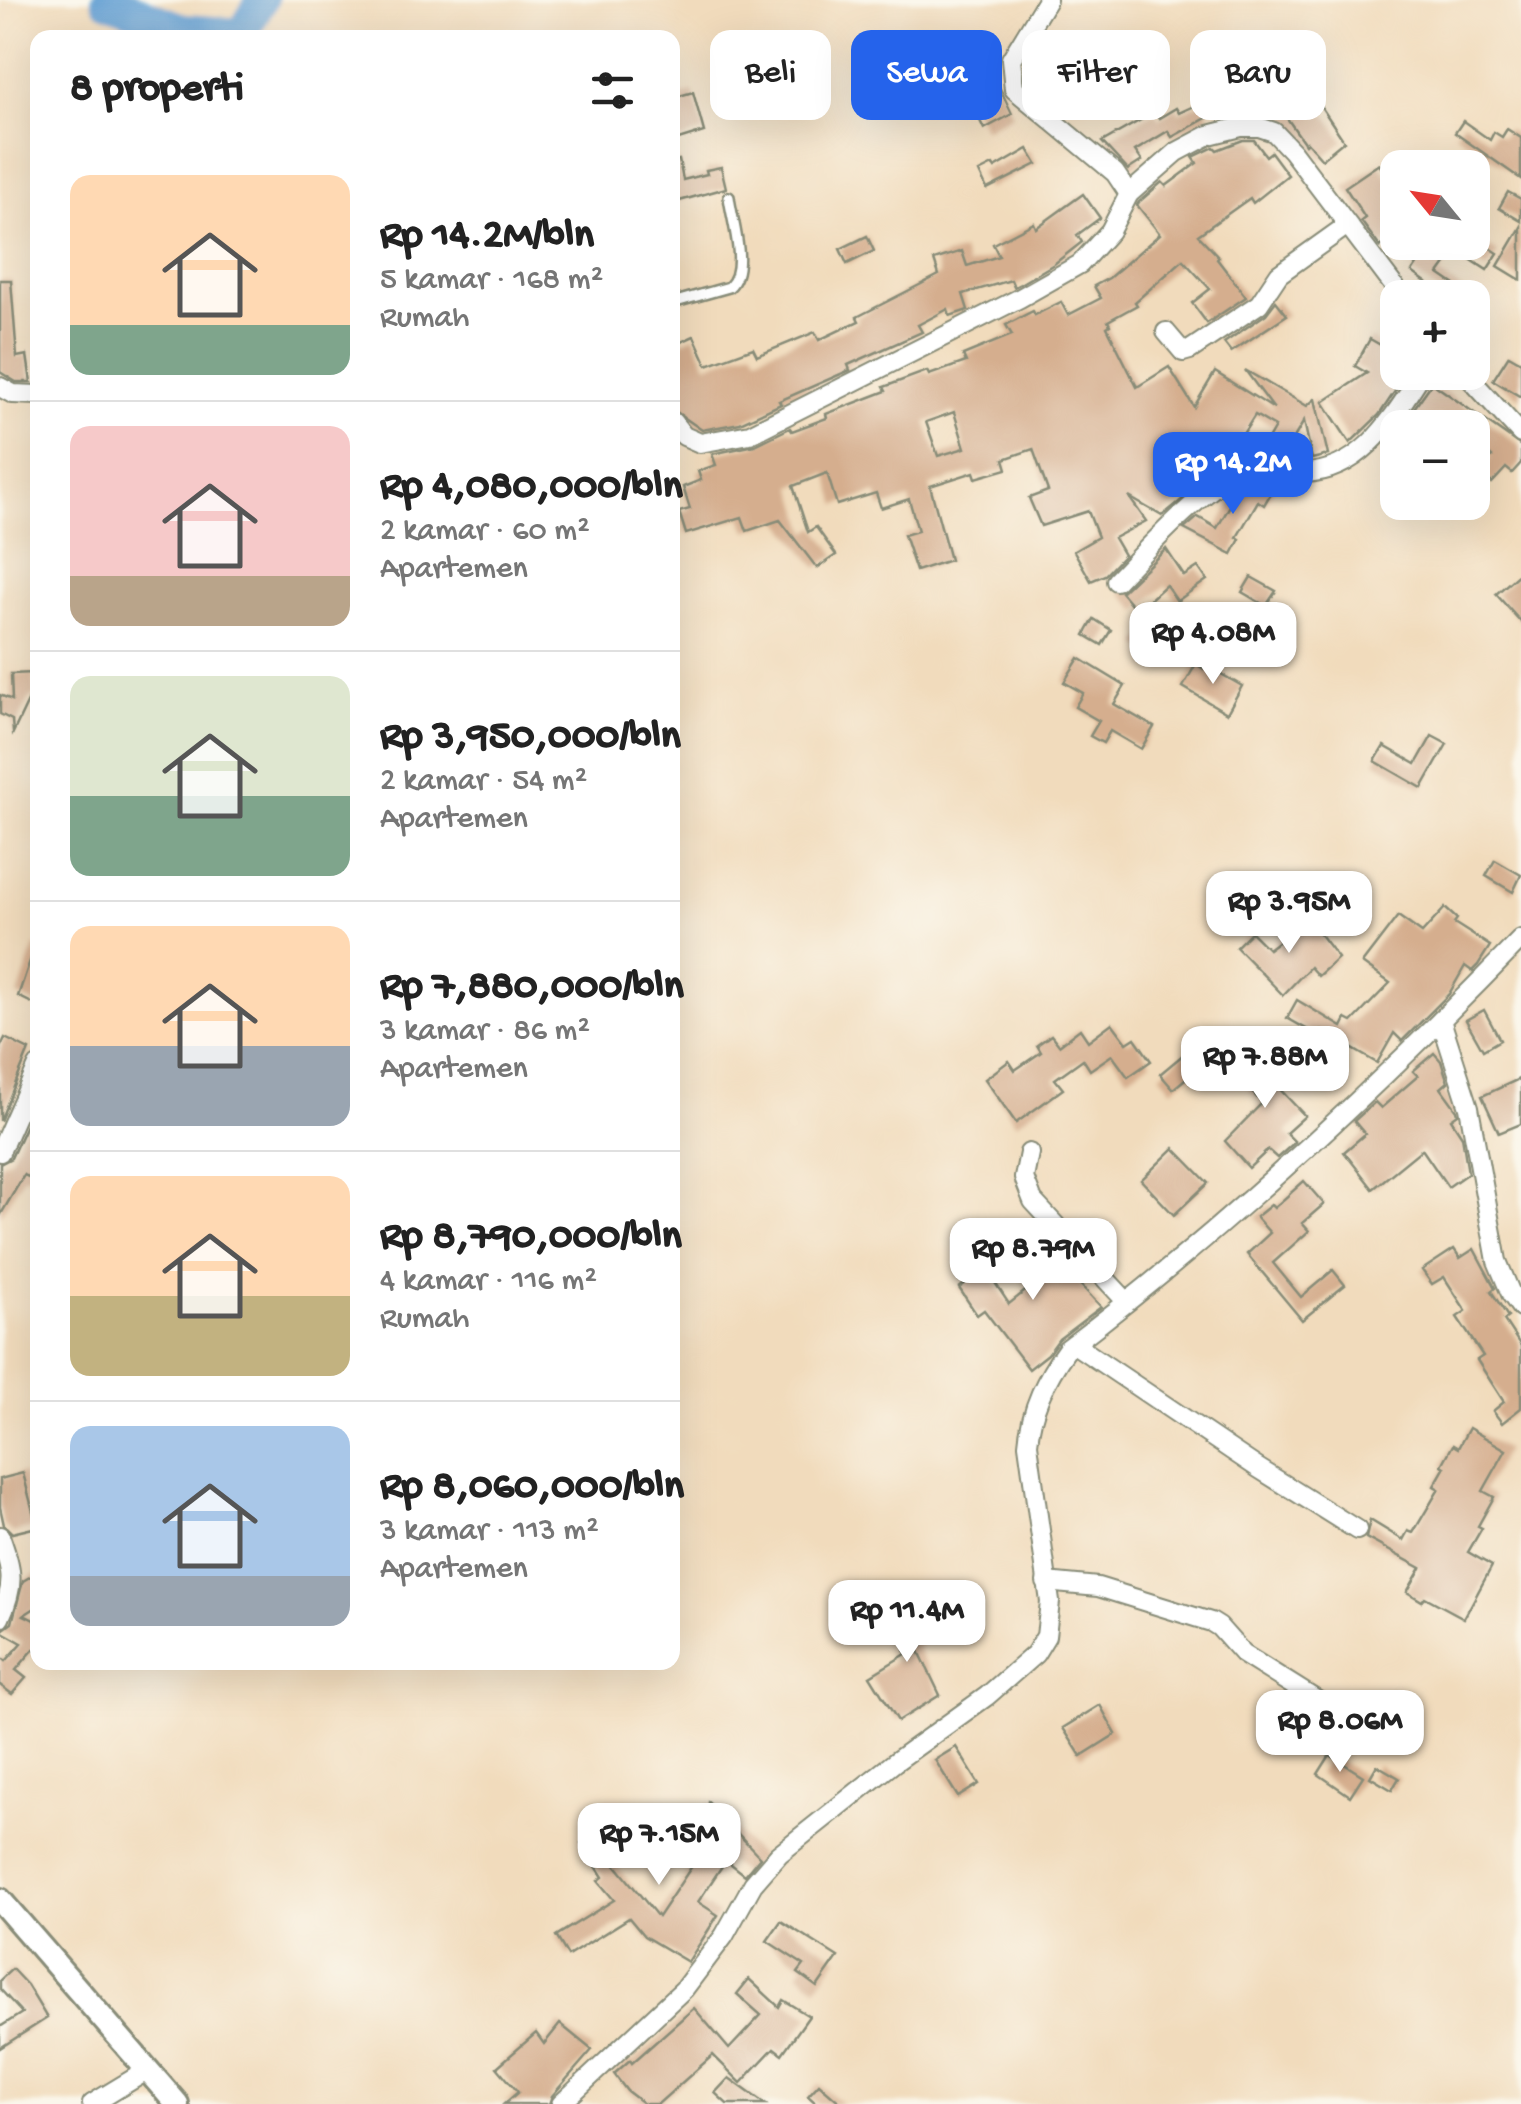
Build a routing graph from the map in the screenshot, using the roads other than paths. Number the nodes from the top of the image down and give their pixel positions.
1 (1047, 0) edge
2 (1129, 194) junction
3 (729, 198) dead end
4 (1346, 226) junction
5 (1389, 280) edge
6 (680, 301) edge
7 (1166, 332) dead end
8 (0, 387) edge
9 (1411, 390) edge
10 (1481, 390) edge
11 (30, 395) edge
12 (680, 432) edge
13 (1521, 434) edge
14 (1116, 580) dead end
15 (1521, 939) edge
16 (1442, 1020) junction
17 (30, 1084) edge
18 (0, 1152) edge
19 (1029, 1152) dead end
20 (1127, 1302) junction
21 (1521, 1308) edge
22 (1074, 1344) junction
23 (1358, 1530) dead end
24 (0, 1536) edge
25 (1046, 1582) junction
26 (0, 1618) edge
27 (1344, 1718) dead end
28 (0, 1900) edge
29 (148, 2070) junction
30 (92, 2104) edge
31 (177, 2104) edge
32 (560, 2104) edge

1 - 2 street
2 - 4 street
2 - 12 street
3 - 6 lane
4 - 5 street
4 - 7 street
8 - 11 street
9 - 14 street
10 - 13 street
15 - 16 street
16 - 20 street
16 - 21 street
17 - 18 street
19 - 20 street
20 - 22 street
22 - 23 street
22 - 25 street
24 - 26 street
25 - 27 street
25 - 32 street
28 - 29 street
29 - 30 street
29 - 31 street

